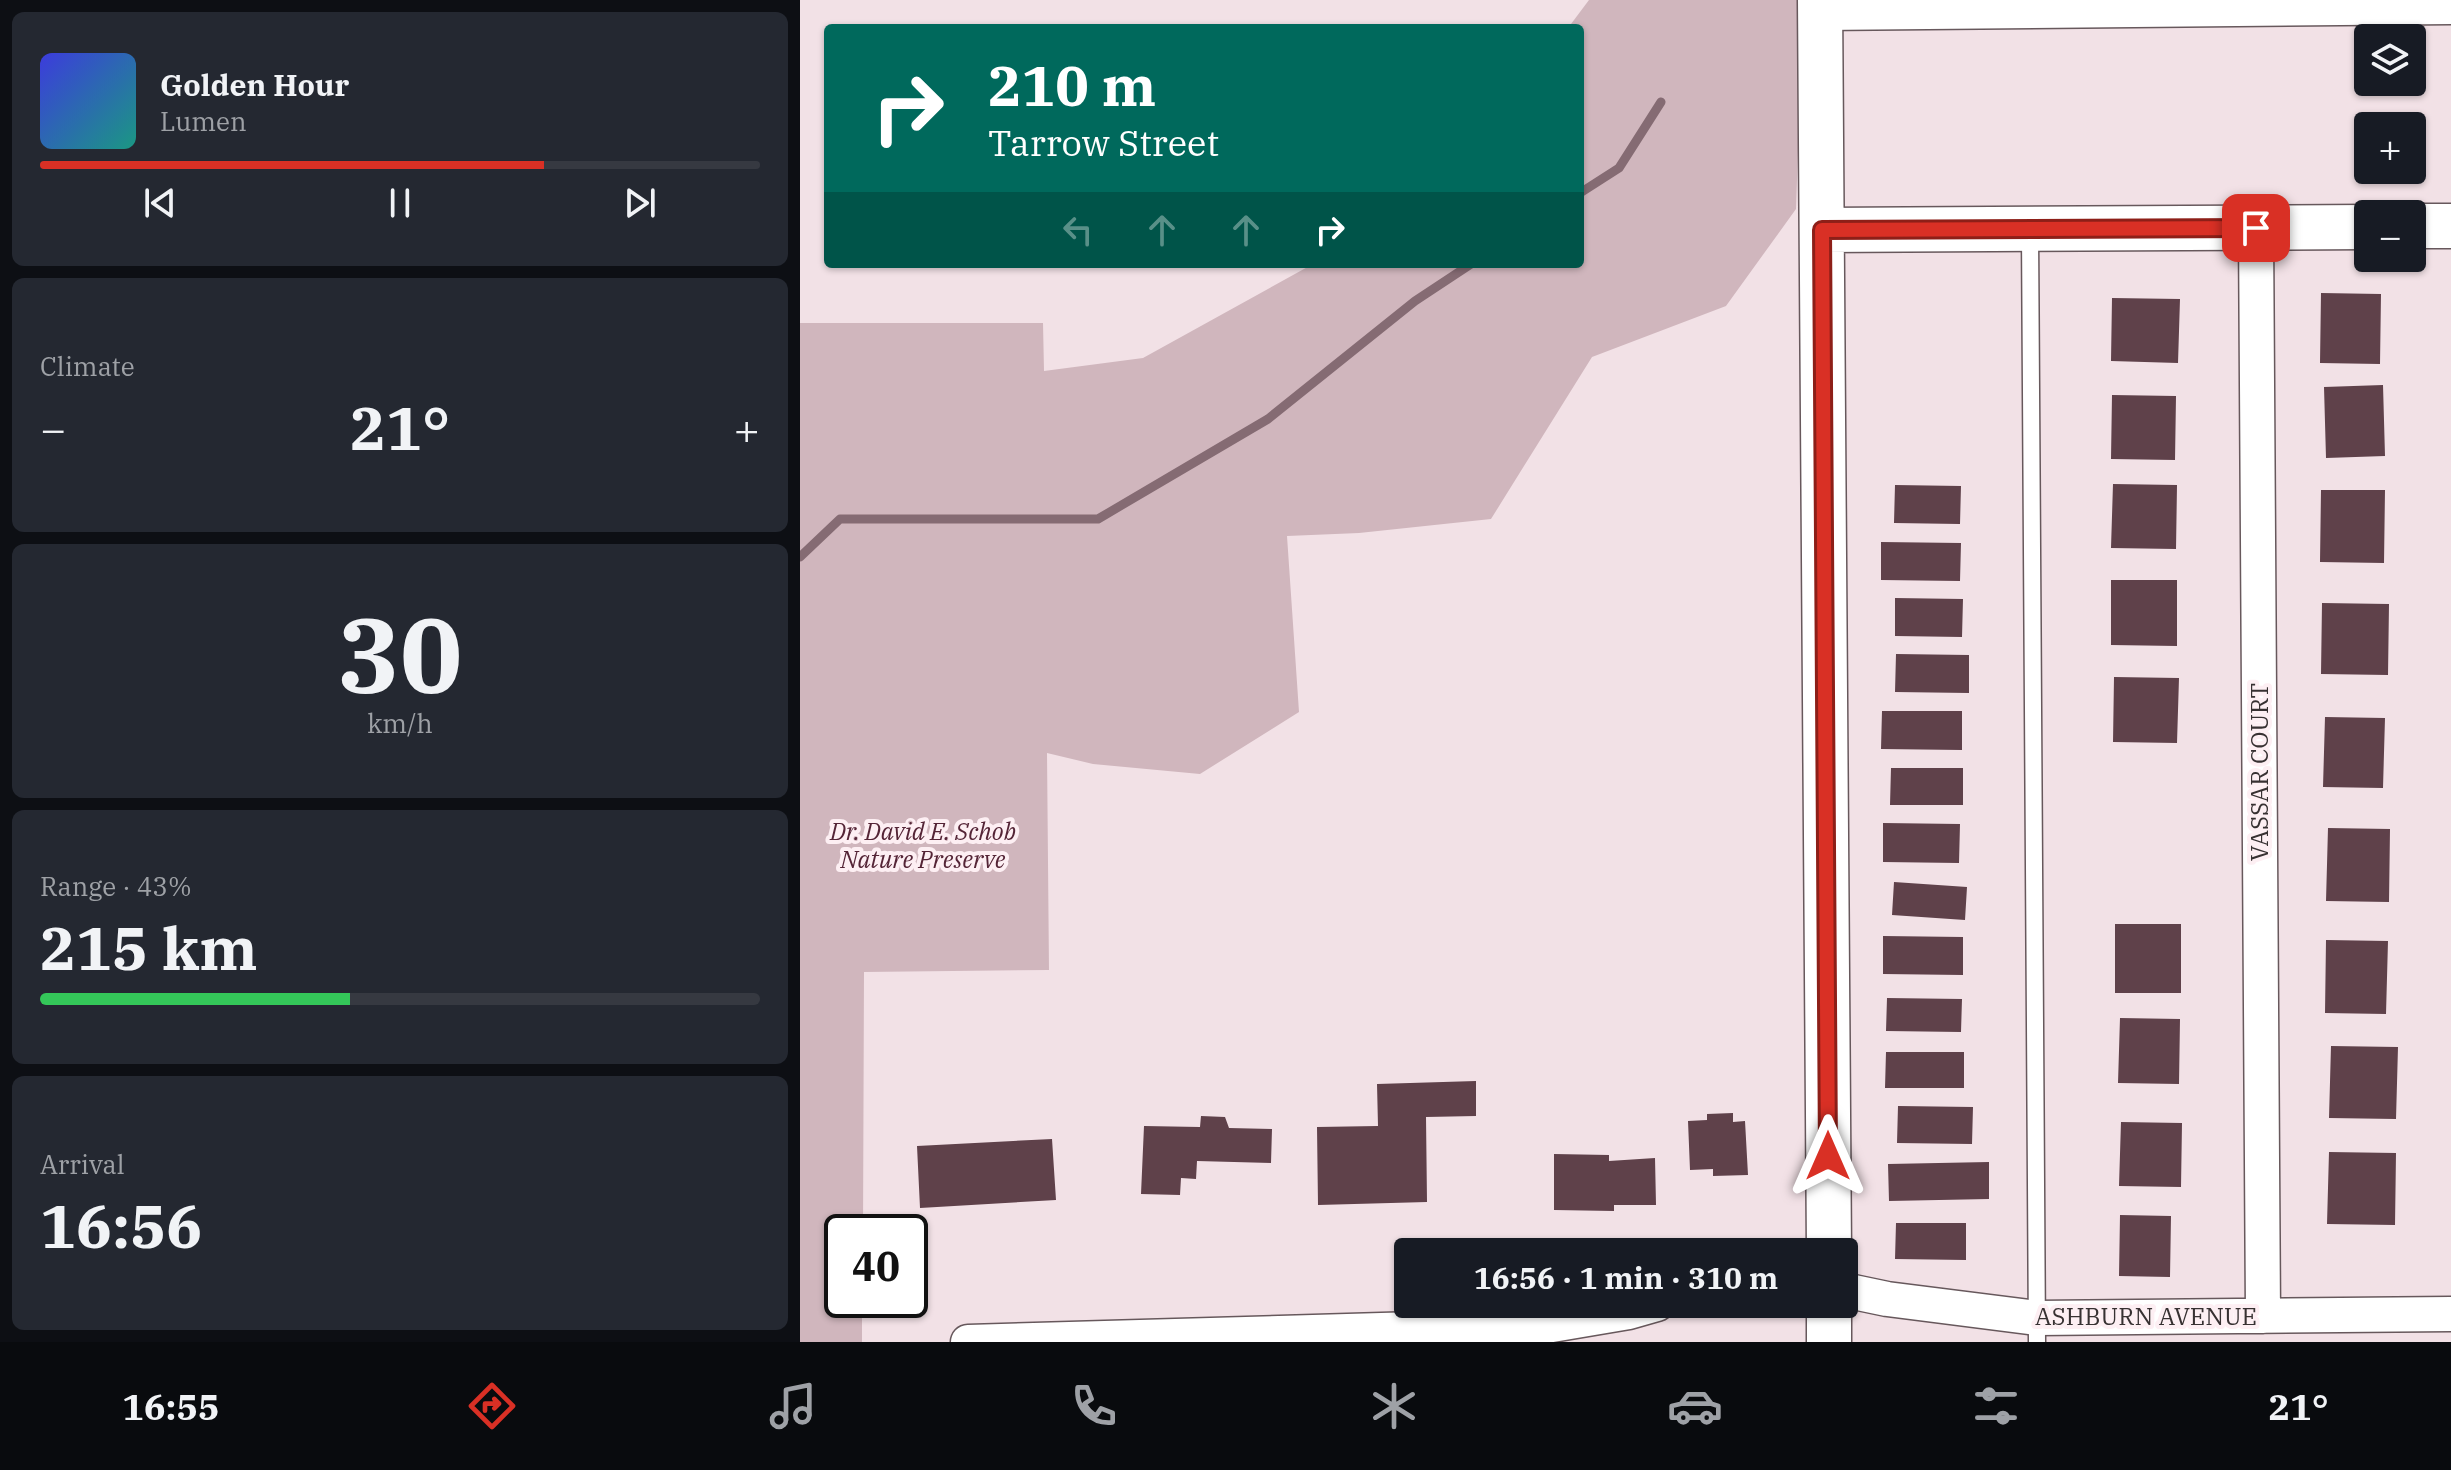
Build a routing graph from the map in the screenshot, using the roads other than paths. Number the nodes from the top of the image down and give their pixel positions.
1 (1820, 6) edge
2 (2451, 7) edge
3 (2426, 226) edge
4 (2451, 226) edge
5 (2354, 227) edge
6 (2256, 228) junction
7 (2030, 229) junction
8 (1822, 230) junction
9 (1829, 1238) edge
10 (1858, 1293) edge
11 (2451, 1314) edge
12 (2263, 1316) junction
13 (1593, 1318) edge
14 (1829, 1318) edge
15 (2037, 1330) edge
16 (968, 1342) edge
17 (1829, 1342) edge

1 - 2 street
1 - 8 street
3 - 4 street
5 - 6 street
6 - 7 street
6 - 12 street, VASSAR COURT
7 - 8 street
7 - 15 lane
8 - 9 street
10 - 15 street, ASHBURN AVENUE
11 - 12 street, ASHBURN AVENUE
12 - 15 street, ASHBURN AVENUE
13 - 16 street
14 - 17 street

